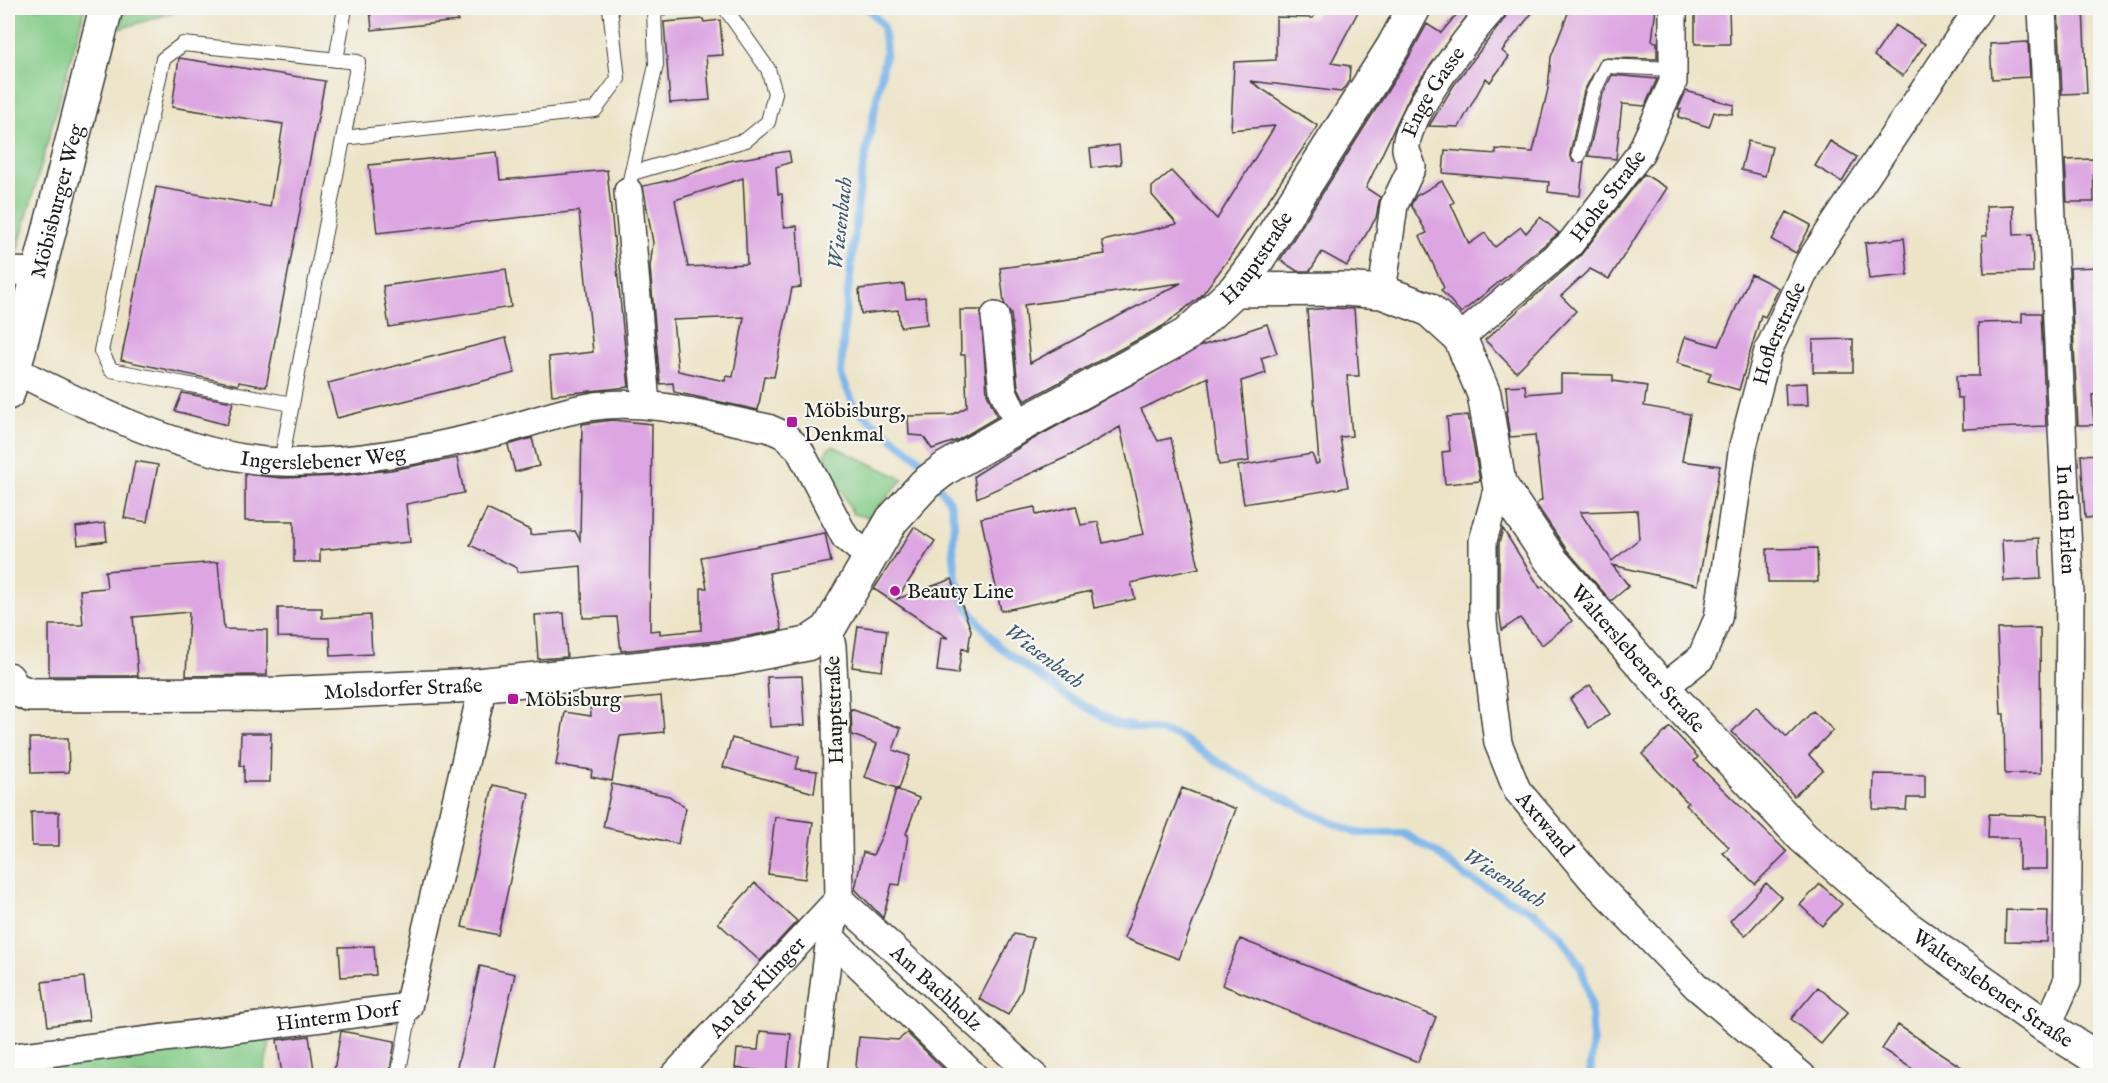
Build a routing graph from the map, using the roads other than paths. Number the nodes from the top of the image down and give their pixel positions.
1 (106, 8) edge
2 (345, 8) edge
3 (610, 8) edge
4 (662, 8) edge
5 (725, 8) edge
6 (1414, 8) edge
7 (1493, 8) edge
8 (1673, 8) edge
9 (1979, 8) edge
10 (2042, 8) edge
11 (336, 60) junction
12 (1672, 69) junction
13 (343, 138) junction
14 (1579, 155) dead end
15 (630, 182) junction
16 (23, 272) edge
17 (1235, 290) junction
18 (1382, 292) junction
19 (995, 316) dead end
20 (1460, 338) junction
21 (10, 381) edge
22 (292, 404) junction
23 (646, 405) junction
24 (1019, 426) junction
25 (280, 462) junction
26 (1499, 483) junction
27 (871, 558) junction
28 (828, 630) junction
29 (477, 685) junction
30 (9, 686) edge
31 (1663, 688) junction
32 (839, 899) junction
33 (830, 937) junction
34 (408, 1007) junction
35 (2047, 1027) junction
36 (8, 1058) edge
37 (2100, 1060) edge
38 (398, 1076) edge
39 (674, 1076) edge
40 (813, 1076) edge
41 (974, 1076) edge
42 (1034, 1076) edge
43 (1802, 1076) edge

1 - 16 street, Möbisburger Weg
2 - 11 lane
3 - 13 lane
4 - 15 lane
5 - 15 lane
6 - 17 street, Hauptstraße
7 - 18 street, Enge Gasse
8 - 12 street, Hohe Straße
9 - 31 street, Hoflerstraße
10 - 35 street, In den Erlen
11 - 13 lane
11 - 22 lane
12 - 14 lane
12 - 20 street, Hohe Straße
13 - 22 lane
15 - 23 street
16 - 21 street, Möbisburger Weg
17 - 18 street, Walterslebener Straße
17 - 24 street, Hauptstraße
18 - 20 street, Walterslebener Straße
19 - 24 street
20 - 26 street, Walterslebener Straße
21 - 25 street, Ingerslebener Weg
22 - 25 lane
23 - 25 street, Ingerslebener Weg
23 - 27 street, Ingerslebener Weg
24 - 27 street, Hauptstraße
26 - 31 street, Walterslebener Straße
26 - 43 street, Axtwand
27 - 28 street, Hauptstraße
28 - 29 street, Molsdorfer Straße
28 - 32 street, Hauptstraße
29 - 30 street, Molsdorfer Straße
29 - 34 street, Hinterm Dorf
31 - 35 street, Walterslebener Straße
32 - 33 street, Hauptstraße
32 - 39 street, An der Klinger
32 - 42 street, Am Bachholz
33 - 40 street, Hauptstraße
33 - 41 street, Am Bachholz
34 - 36 street, Hinterm Dorf
34 - 38 lane
35 - 37 street, Walterslebener Straße

